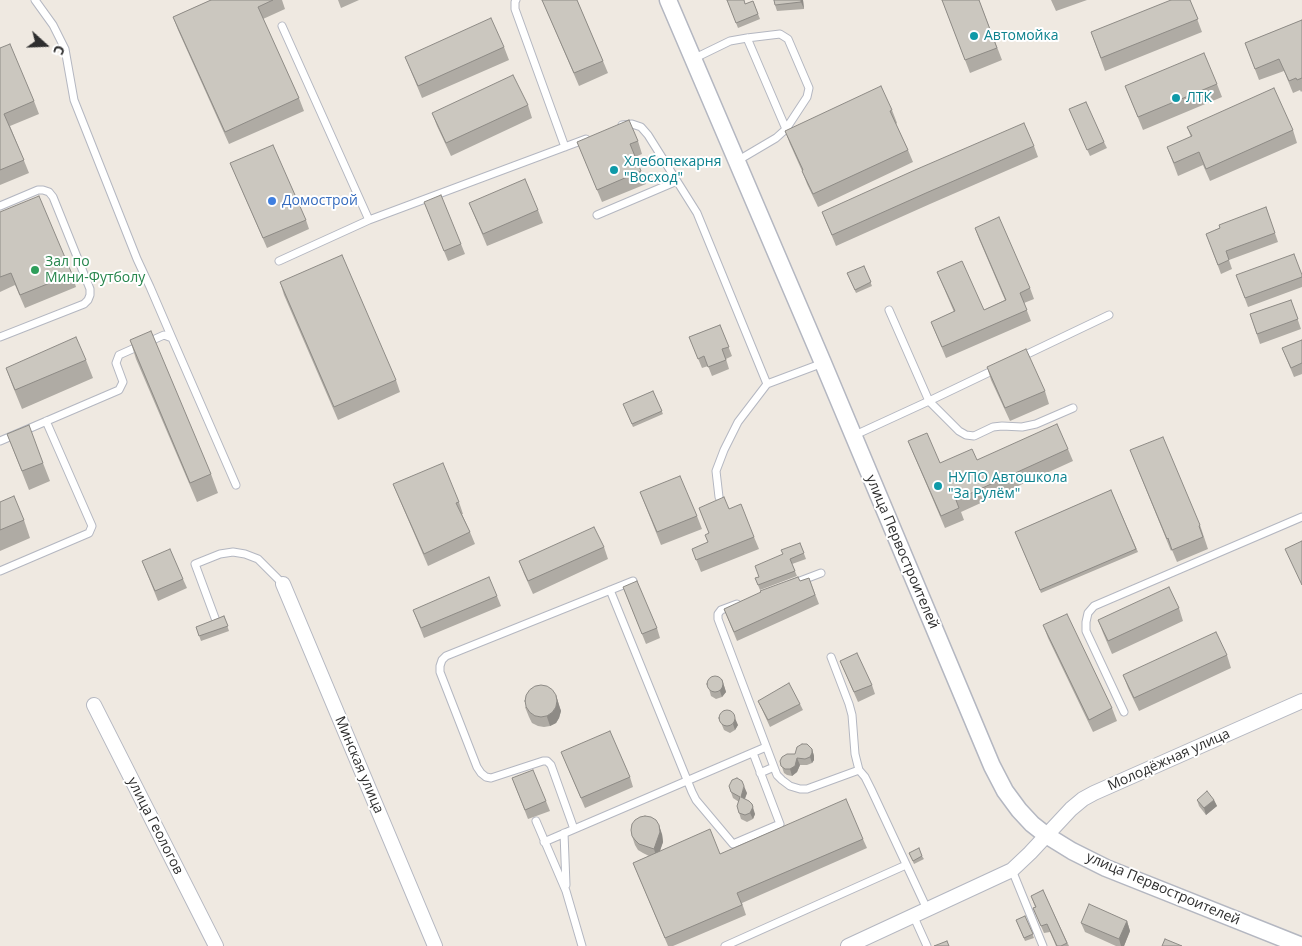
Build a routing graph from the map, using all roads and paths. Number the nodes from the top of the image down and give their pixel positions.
1 (35, 0) edge
2 (516, 0) edge
3 (668, 0) edge
4 (282, 26) dead end
5 (747, 38) junction
6 (693, 59) junction
7 (614, 128) edge
8 (786, 130) junction
9 (589, 138) edge
10 (565, 147) junction
11 (736, 161) junction
12 (677, 181) junction
13 (0, 206) edge
14 (597, 215) dead end
15 (369, 220) junction
16 (279, 261) dead end
17 (890, 310) dead end
18 (1109, 315) dead end
19 (0, 337) edge
20 (172, 338) junction
21 (1009, 363) edge
22 (823, 364) junction
23 (1000, 367) edge
24 (767, 384) junction
25 (929, 401) junction
26 (1073, 408) dead end
27 (46, 421) junction
28 (853, 436) junction
29 (0, 441) edge
30 (236, 485) dead end
31 (719, 497) edge
32 (1302, 517) edge
33 (0, 571) edge
34 (821, 573) dead end
35 (633, 581) edge
36 (283, 584) joint
37 (784, 586) edge
38 (610, 590) junction
39 (748, 600) edge
40 (215, 618) edge
41 (831, 657) dead end
42 (1302, 701) edge
43 (94, 705) dead end
44 (1124, 712) dead end
45 (766, 747) junction
46 (753, 753) junction
47 (774, 767) junction
48 (859, 770) junction
49 (760, 773) junction
50 (687, 781) junction
51 (536, 821) dead end
52 (574, 829) junction
53 (564, 833) junction
54 (1046, 835) junction
55 (544, 842) junction
56 (906, 864) junction
57 (1012, 870) junction
58 (566, 891) junction
59 (927, 909) junction
60 (913, 916) junction
61 (216, 946) edge
62 (435, 946) edge
63 (582, 946) edge
64 (726, 946) edge
65 (848, 946) edge
66 (927, 946) edge
67 (1043, 946) edge
68 (1302, 946) edge

1 - 20 lane
2 - 10 lane
3 - 6 street, улица Первостроителей
4 - 15 lane
5 - 6 lane
5 - 8 lane
5 - 8 lane
6 - 11 street, улица Первостроителей
7 - 12 lane
8 - 11 lane
9 - 10 lane
10 - 15 lane
11 - 22 street, улица Первостроителей
12 - 14 lane
12 - 24 lane
13 - 19 lane
15 - 16 lane
17 - 25 lane
18 - 21 lane
20 - 27 lane
20 - 30 lane
22 - 24 lane
22 - 28 street, улица Первостроителей
23 - 25 lane
24 - 31 lane
25 - 26 lane
25 - 28 lane
27 - 29 lane
27 - 33 lane
28 - 54 street, улица Первостроителей
32 - 44 lane
34 - 37 lane
35 - 38 lane
36 - 40 lane
36 - 62 street, Минская улица
38 - 50 lane
38 - 52 lane
39 - 45 lane
41 - 48 lane
42 - 54 street, Молодёжная улица
43 - 61 street, улица Геологов
45 - 46 lane
45 - 47 lane
46 - 49 lane
46 - 50 lane
47 - 48 lane
47 - 49 lane
48 - 56 lane
49 - 50 lane
50 - 52 lane
51 - 55 lane
52 - 53 lane
53 - 55 lane
53 - 58 lane
54 - 57 street, Молодёжная улица
54 - 68 street, улица Первостроителей
55 - 58 lane
56 - 59 lane
56 - 64 lane
57 - 59 street, Молодёжная улица
57 - 67 lane
58 - 63 lane
59 - 60 street, Молодёжная улица
60 - 65 street, Молодёжная улица
60 - 66 lane

